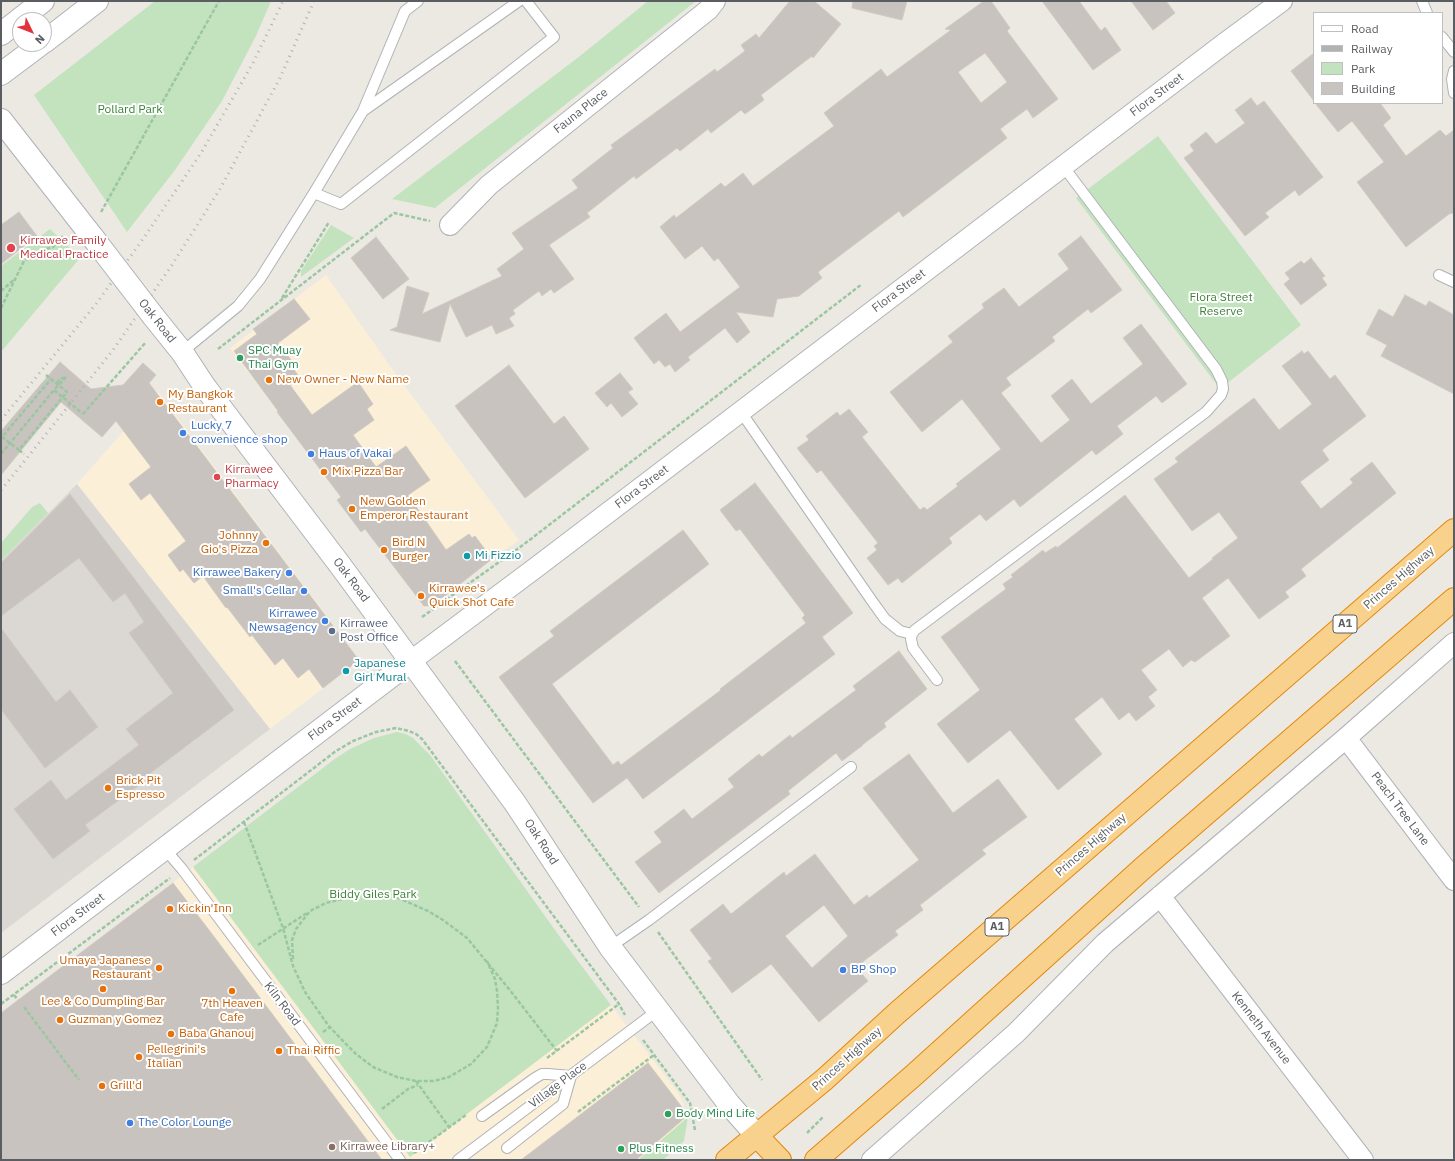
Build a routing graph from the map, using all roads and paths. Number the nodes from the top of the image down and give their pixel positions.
1 (43, 1) edge
2 (97, 1) edge
3 (219, 1) edge
4 (418, 1) edge
5 (518, 1) edge
6 (526, 1) edge
7 (716, 1) edge
8 (1282, 1) edge
9 (1422, 1) edge
10 (1426, 12) edge
11 (1, 34) edge
12 (52, 36) edge
13 (1443, 38) edge
14 (30, 52) edge
15 (1454, 52) edge
16 (1454, 71) edge
17 (1, 74) edge
18 (1454, 93) edge
19 (363, 111) junction
20 (1, 120) edge
21 (1063, 166) junction
22 (314, 193) junction
23 (101, 212) dead end
24 (329, 222) dead end
25 (450, 225) joint
26 (63, 235) dead end
27 (18, 276) junction
28 (1439, 276) dead end
29 (1454, 282) edge
30 (862, 284) dead end
31 (1, 291) edge
32 (280, 301) junction
33 (1, 308) edge
34 (146, 341) dead end
35 (218, 349) dead end
36 (182, 352) junction
37 (46, 375) dead end
38 (51, 379) junction
39 (56, 383) junction
40 (54, 390) junction
41 (68, 392) junction
42 (71, 395) dead end
43 (741, 412) junction
44 (2, 436) edge
45 (10, 443) junction
46 (19, 450) junction
47 (1, 454) edge
48 (24, 454) dead end
49 (1454, 530) edge
50 (1454, 600) edge
51 (422, 617) dead end
52 (912, 634) junction
53 (1454, 643) edge
54 (411, 661) junction
55 (455, 661) dead end
56 (937, 680) dead end
57 (396, 728) dead end
58 (1346, 738) junction
59 (851, 767) dead end
60 (244, 822) dead end
61 (164, 848) junction
62 (1454, 880) edge
63 (1160, 896) junction
64 (317, 902) dead end
65 (422, 902) dead end
66 (319, 907) junction
67 (419, 907) junction
68 (310, 911) junction
69 (649, 920) junction
70 (283, 928) junction
71 (610, 947) junction
72 (487, 961) junction
73 (293, 966) junction
74 (1, 973) edge
75 (14, 995) dead end
76 (18, 1000) dead end
77 (24, 1007) dead end
78 (658, 1010) junction
79 (634, 1028) junction
80 (557, 1051) dead end
81 (654, 1055) junction
82 (571, 1076) junction
83 (79, 1080) dead end
84 (762, 1080) dead end
85 (416, 1081) junction
86 (418, 1085) junction
87 (482, 1116) dead end
88 (572, 1117) dead end
89 (823, 1117) dead end
90 (369, 1118) junction
91 (449, 1127) dead end
92 (695, 1130) dead end
93 (807, 1133) dead end
94 (757, 1136) junction
95 (507, 1148) dead end
96 (400, 1160) edge
97 (458, 1160) edge
98 (727, 1160) edge
99 (780, 1160) edge
100 (816, 1160) edge
101 (872, 1160) edge
102 (1363, 1160) edge

1 - 11 street
2 - 12 street
3 - 23 path
4 - 19 lane
5 - 19 lane
6 - 22 lane
7 - 25 street, Fauna Place
8 - 21 street, Flora Street
9 - 10 lane
13 - 15 lane
14 - 17 street
16 - 18 lane
19 - 22 lane
20 - 36 street, Oak Road, bridge
21 - 43 street, Flora Street
21 - 52 lane
22 - 36 lane
24 - 32 path
25 - 32 path
26 - 27 path
27 - 31 path
27 - 33 path
28 - 29 lane
30 - 51 path
32 - 35 path
34 - 40 path, bridge
36 - 54 street, Oak Road
37 - 38 path
38 - 39 path
38 - 44 path
39 - 40 path, bridge
39 - 41 path
40 - 45 path
41 - 42 path
41 - 46 path
43 - 52 lane
43 - 54 street, Flora Street
44 - 45 path
45 - 46 path
45 - 47 path
46 - 48 path
49 - 94 highway, Princes Highway / A1
50 - 100 highway
52 - 56 lane
53 - 58 street
54 - 61 street, Flora Street
54 - 71 street, Oak Road
55 - 69 path
57 - 79 path
58 - 62 street, Peach Tree Lane
58 - 63 street
59 - 69 lane
60 - 70 path
61 - 74 street, Flora Street
61 - 90 lane, Kiln Road
63 - 101 street
63 - 102 street, Kenneth Avenue
64 - 66 path
65 - 67 path
66 - 67 path
66 - 68 path
67 - 72 path
68 - 70 path
68 - 73 path
69 - 71 lane
69 - 84 path
70 - 73 path
71 - 78 street, Oak Road
72 - 80 path
72 - 85 path
73 - 85 path
75 - 76 path
77 - 83 path
78 - 79 lane, Village Place
78 - 94 street, Oak Road
79 - 81 path
79 - 82 lane, Village Place
81 - 88 path
81 - 92 path
82 - 87 lane
82 - 95 lane
82 - 97 lane, Village Place
85 - 86 path
86 - 90 path
86 - 91 path
89 - 93 path
90 - 96 lane, Kiln Road
94 - 98 highway, Princes Highway / A1
94 - 99 highway, Oak Road

